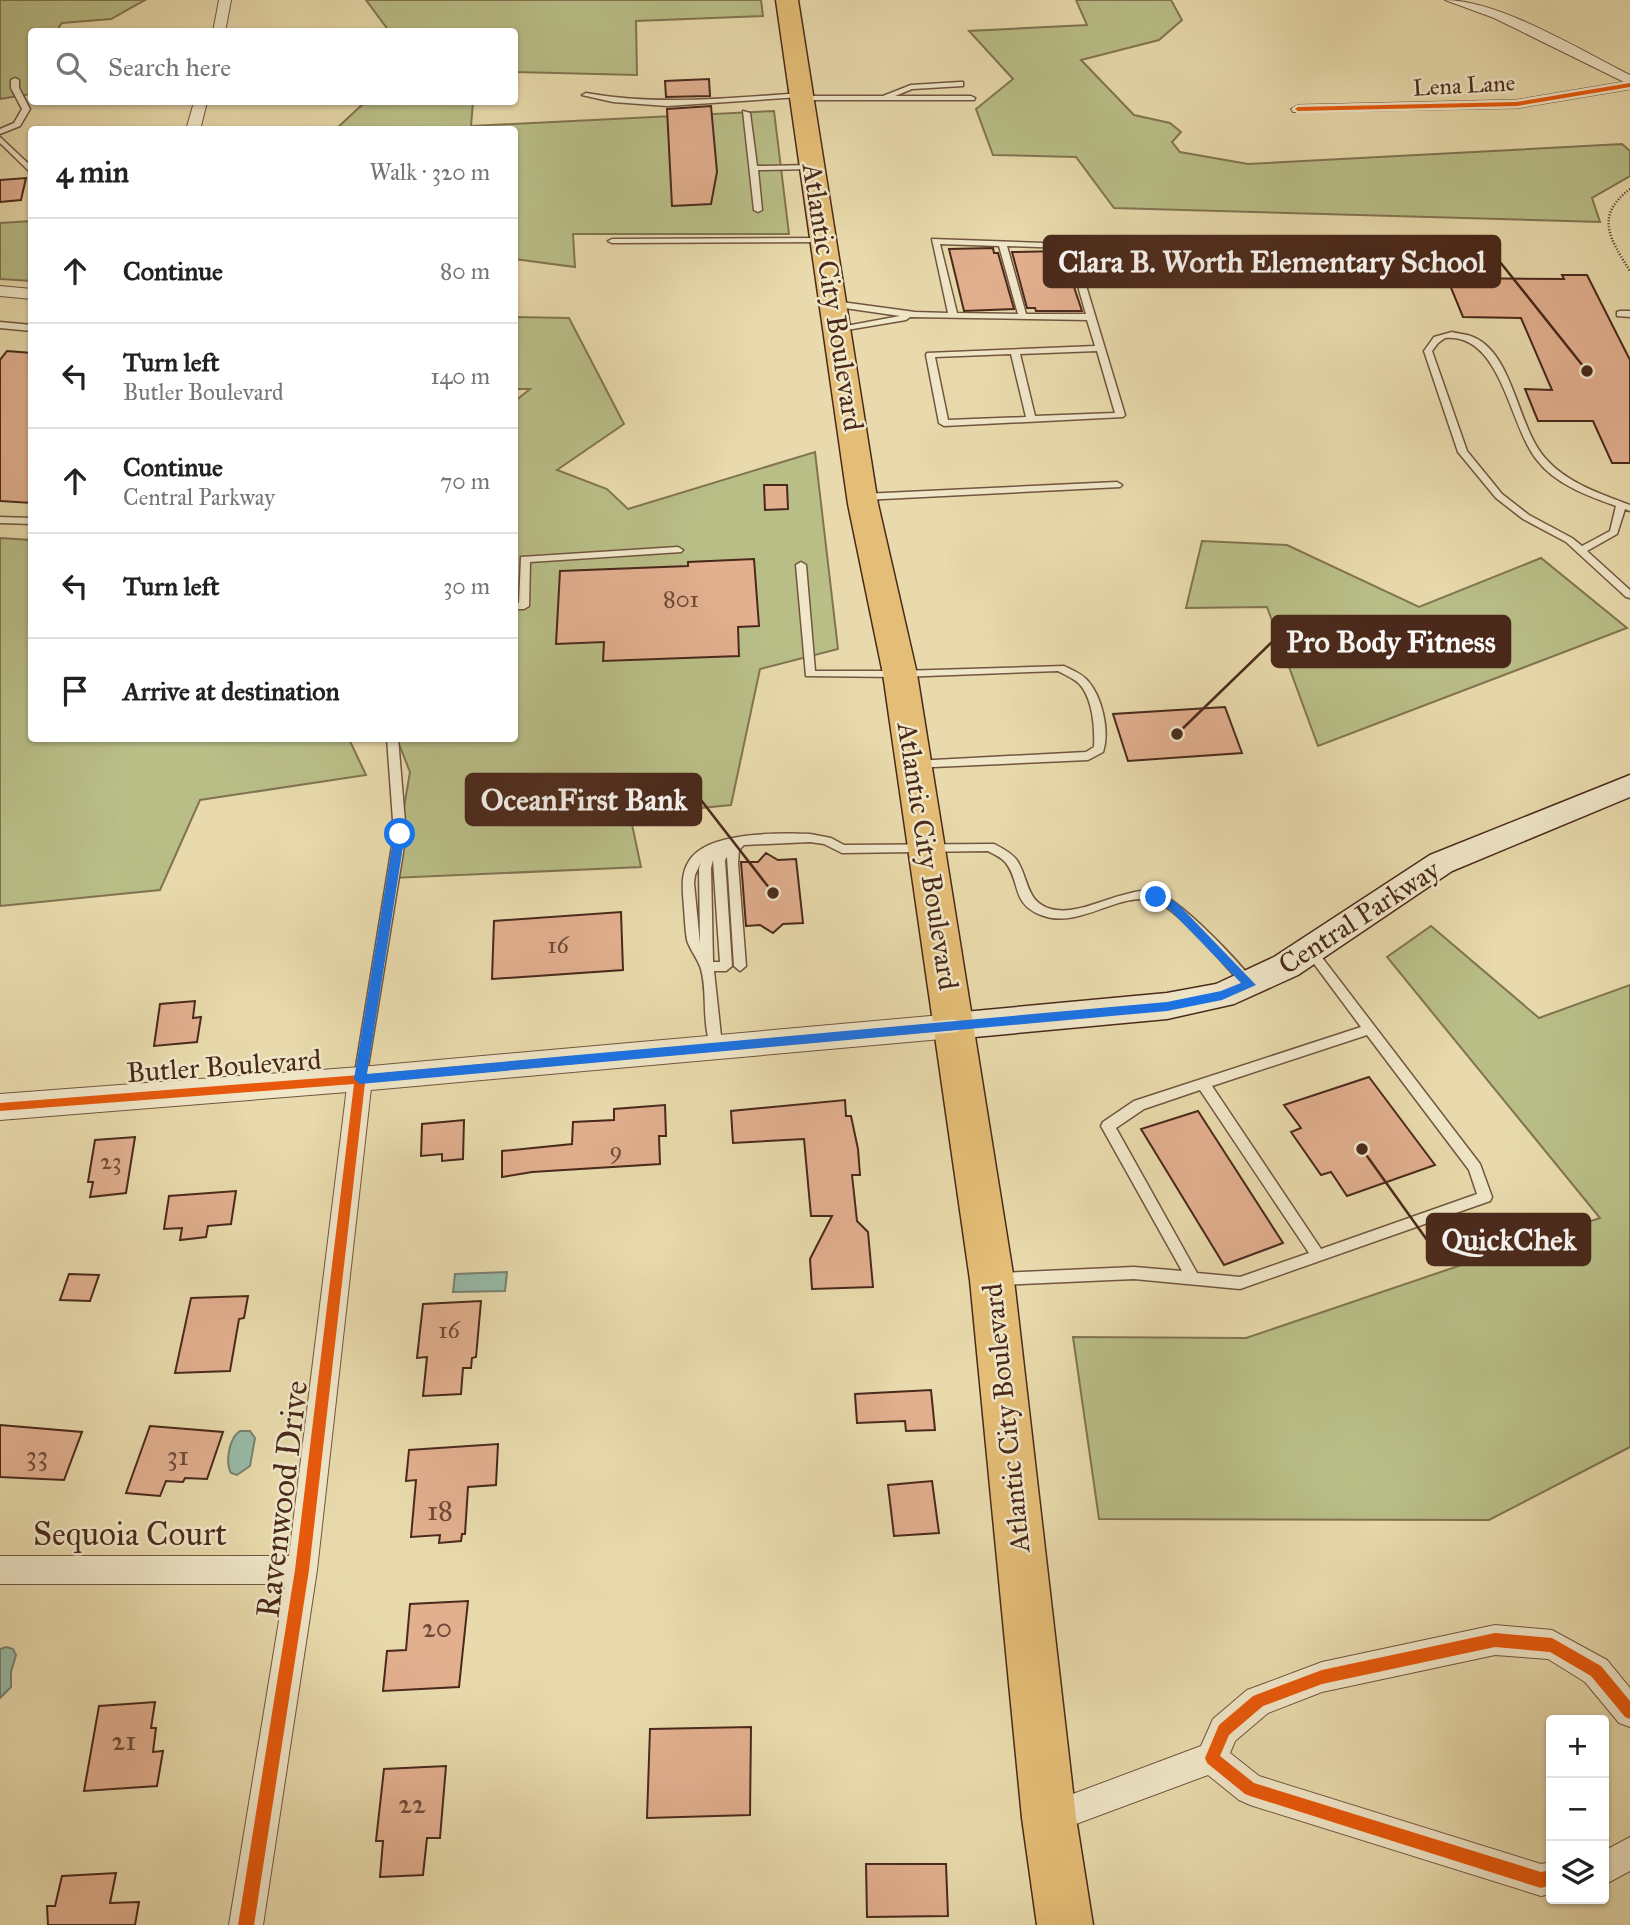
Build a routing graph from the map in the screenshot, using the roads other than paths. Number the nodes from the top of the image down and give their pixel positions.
1 (225, 0) edge
2 (788, 0) edge
3 (1451, 0) edge
4 (220, 28) edge
5 (15, 80) dead end
6 (1630, 83) edge
7 (960, 84) dead end
8 (586, 95) dead end
9 (802, 96) junction
10 (886, 97) junction
11 (971, 98) dead end
12 (200, 105) edge
13 (1298, 109) dead end
14 (746, 113) dead end
15 (194, 126) edge
16 (0, 132) edge
17 (0, 139) edge
18 (813, 167) junction
19 (28, 168) edge
20 (754, 168) junction
21 (758, 209) dead end
22 (824, 240) junction
23 (612, 241) dead end
24 (1002, 243) junction
25 (1073, 256) junction
26 (1242, 262) dead end
27 (0, 291) edge
28 (28, 294) edge
29 (915, 315) junction
30 (954, 316) junction
31 (836, 317) junction
32 (1023, 317) junction
33 (1091, 317) junction
34 (0, 326) edge
35 (28, 328) edge
36 (1100, 348) junction
37 (1015, 351) junction
38 (1031, 419) junction
39 (1117, 485) dead end
40 (863, 497) junction
41 (1625, 506) edge
42 (0, 520) edge
43 (28, 521) edge
44 (678, 550) dead end
45 (1580, 551) junction
46 (801, 565) dead end
47 (1630, 595) edge
48 (518, 606) edge
49 (900, 674) junction
50 (392, 742) edge
51 (914, 765) junction
52 (1630, 785) edge
53 (741, 841) junction
54 (926, 848) junction
55 (1311, 950) junction
56 (708, 967) junction
57 (1250, 985) junction
58 (953, 1026) junction
59 (1370, 1029) junction
60 (716, 1045) junction
61 (360, 1079) junction
62 (1203, 1084) junction
63 (0, 1107) edge
64 (1318, 1255) junction
65 (1194, 1279) junction
66 (992, 1280) junction
67 (0, 1570) edge
68 (302, 1570) junction
69 (1630, 1712) edge
70 (1212, 1758) junction
71 (1049, 1818) junction
72 (1630, 1853) edge
73 (1609, 1866) edge
74 (1546, 1879) edge
75 (246, 1925) edge
76 (1065, 1925) edge

1 - 4 street
2 - 9 highway, Atlantic City Boulevard
3 - 6 street
5 - 16 lane
6 - 13 street, Lena Lane
7 - 10 lane
8 - 9 lane
9 - 10 lane
9 - 18 highway, Atlantic City Boulevard
10 - 11 lane
12 - 15 street
14 - 20 lane
17 - 19 lane
18 - 20 lane
18 - 22 highway, Atlantic City Boulevard
20 - 21 lane
22 - 23 lane
22 - 31 highway, Atlantic City Boulevard
24 - 25 lane
24 - 30 lane
24 - 32 lane
25 - 26 lane
25 - 33 lane
27 - 28 street
29 - 30 lane
29 - 31 lane
29 - 31 lane
30 - 32 lane
31 - 40 highway, Atlantic City Boulevard
32 - 33 lane
33 - 36 lane
34 - 35 lane
36 - 37 lane
36 - 38 lane
37 - 38 lane
37 - 38 lane
39 - 40 lane
40 - 49 highway, Atlantic City Boulevard
41 - 45 lane
41 - 45 lane
42 - 43 lane
44 - 48 lane
45 - 47 lane
46 - 49 lane
49 - 51 highway, Atlantic City Boulevard
49 - 51 lane
50 - 61 lane
51 - 54 highway, Atlantic City Boulevard
52 - 55 main road, Central Parkway
53 - 54 lane
53 - 56 lane
53 - 56 lane
53 - 56 lane
54 - 57 lane
54 - 58 highway, Atlantic City Boulevard
55 - 57 main road, Central Parkway
55 - 59 lane
56 - 60 lane
57 - 58 main road, Central Parkway
58 - 60 street, Butler Boulevard
58 - 66 highway, Atlantic City Boulevard
59 - 62 lane
59 - 64 lane
60 - 61 street, Butler Boulevard
61 - 63 street, Butler Boulevard
61 - 68 street, Ravenwood Drive
62 - 64 lane
62 - 65 lane
64 - 65 lane
65 - 66 lane
66 - 71 highway, Atlantic City Boulevard
67 - 68 street, Sequoia Court
68 - 75 street, Ravenwood Drive
69 - 70 street
70 - 71 street
70 - 74 street
71 - 76 highway, Atlantic City Boulevard
72 - 73 street

